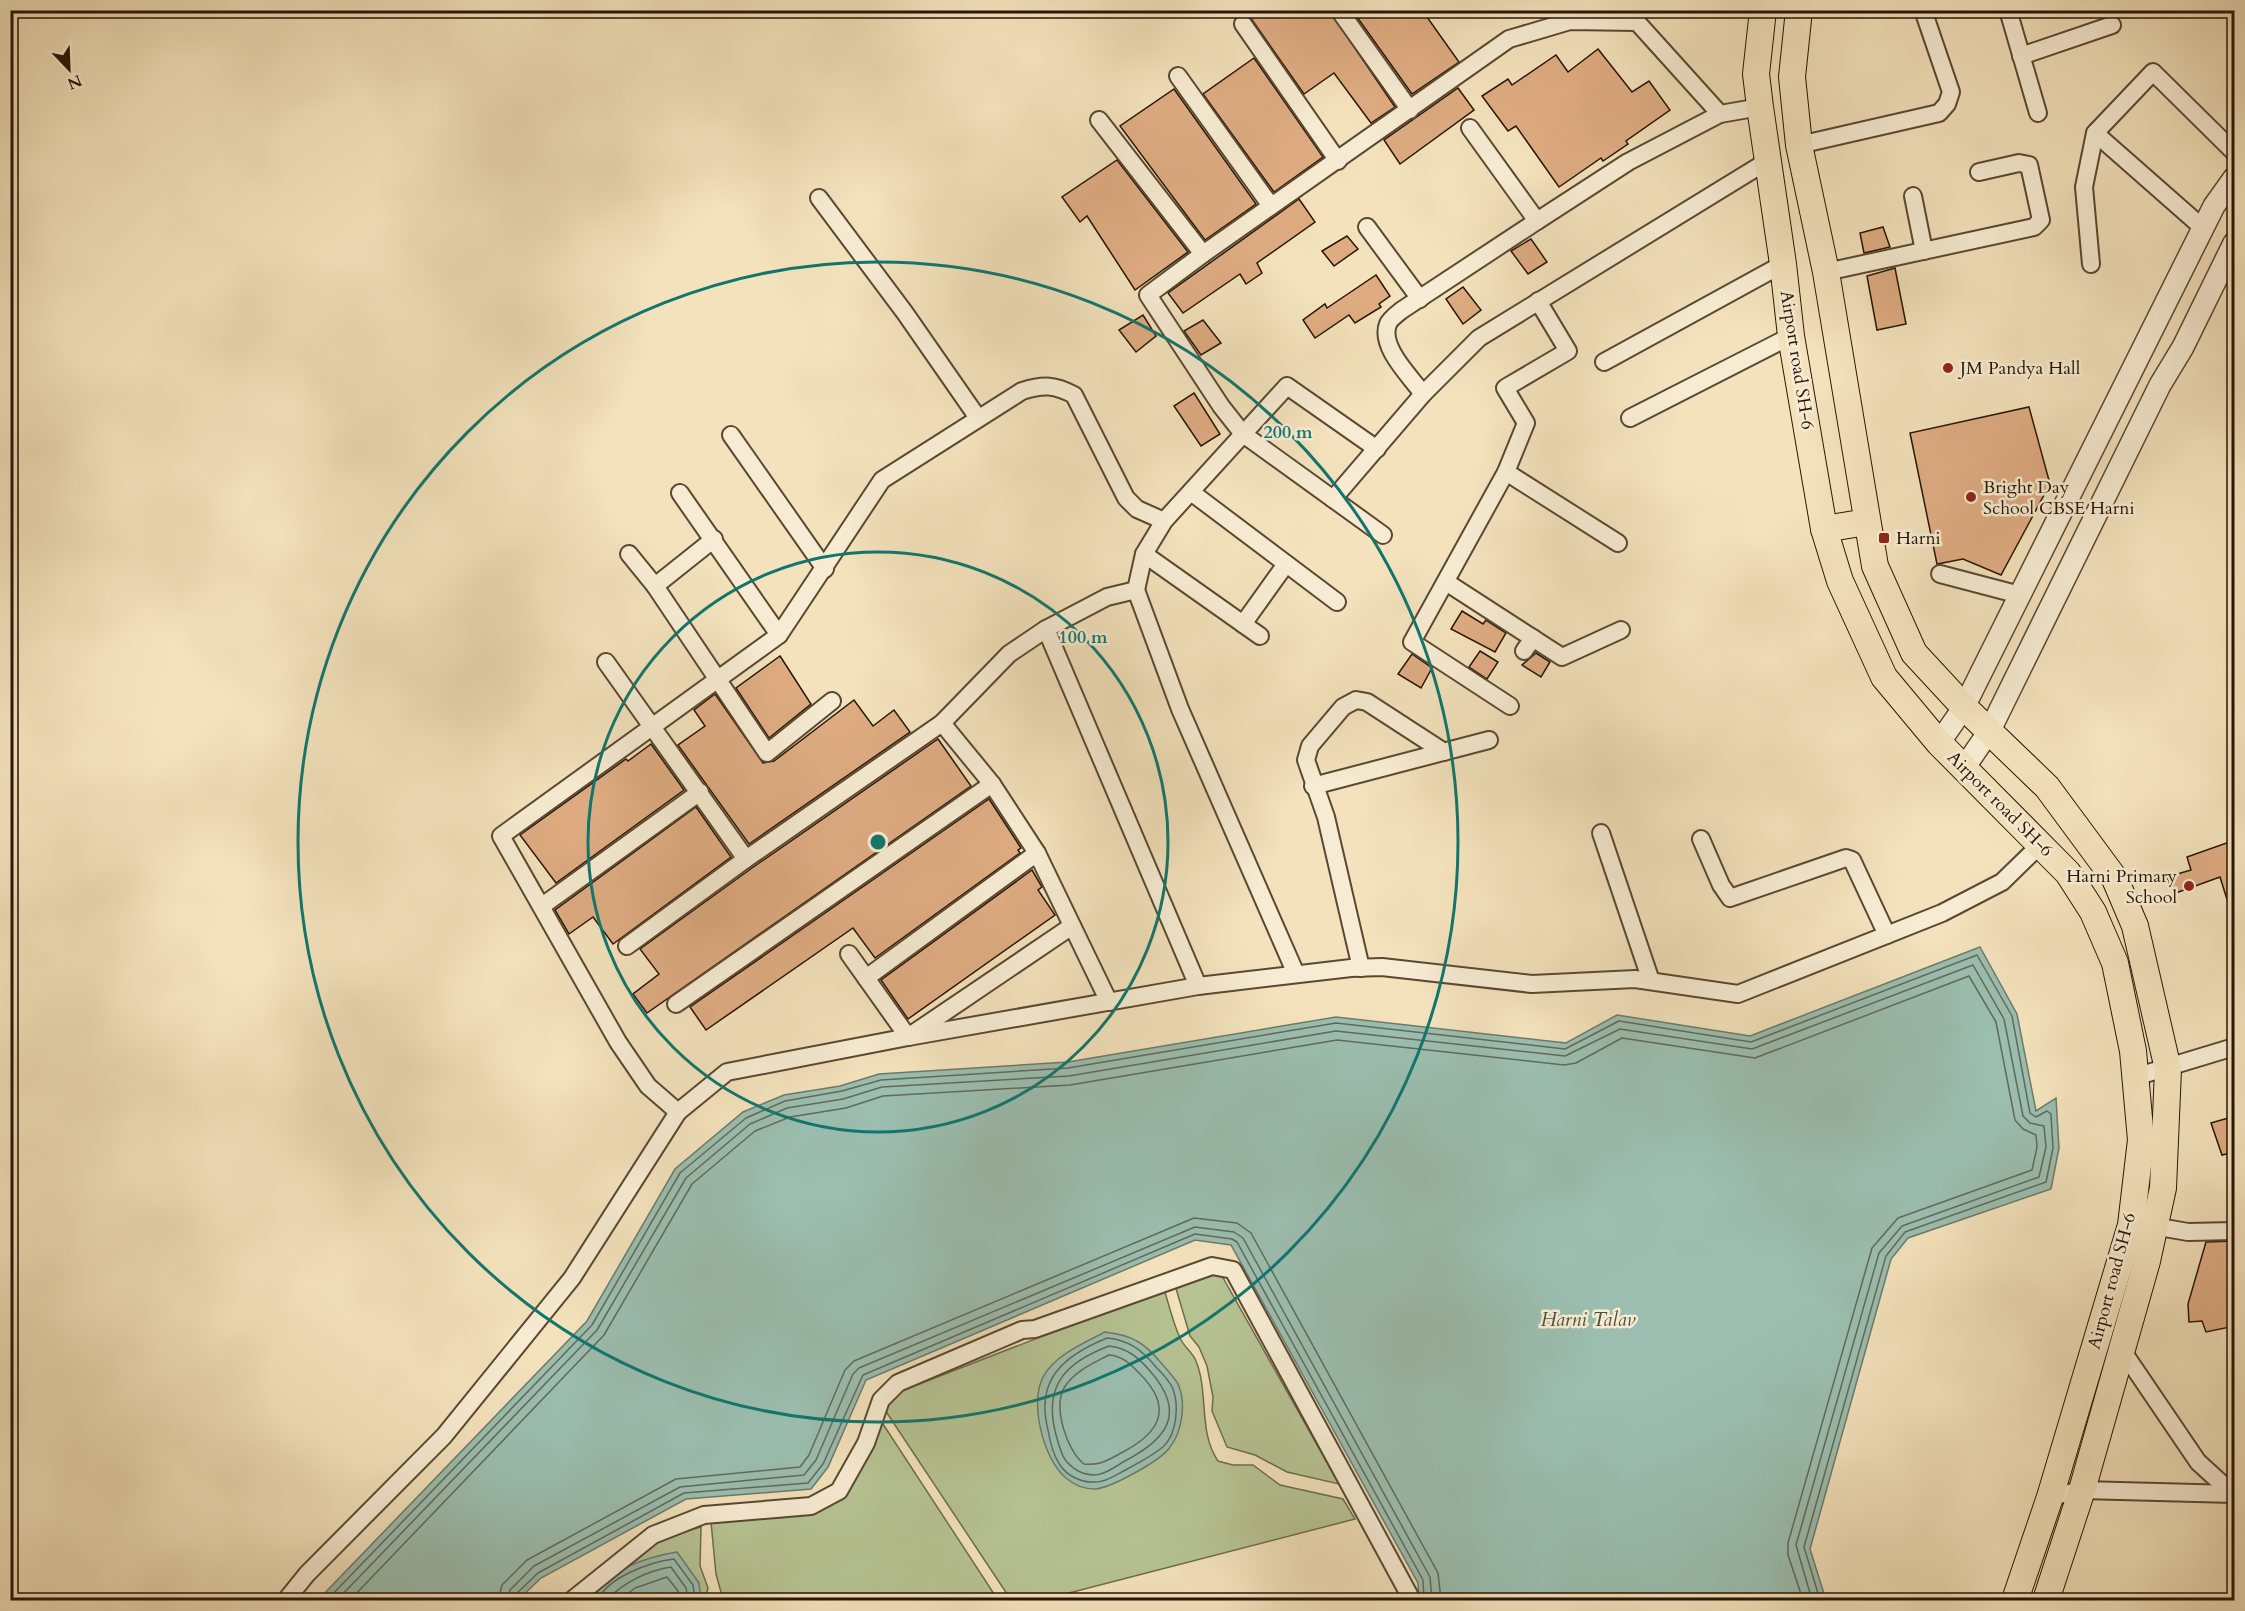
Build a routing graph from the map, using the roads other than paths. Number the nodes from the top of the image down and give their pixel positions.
1 (1339, 10) edge
2 (1763, 10) edge
3 (1799, 10) edge
4 (2008, 10) edge
5 (1924, 13) dead end
6 (1243, 24) dead end
7 (2112, 25) dead end
8 (2021, 56) junction
9 (1178, 76) dead end
10 (1760, 107) junction
11 (1410, 110) junction
12 (2038, 113) dead end
13 (1720, 114) junction
14 (1100, 120) dead end
15 (1470, 128) dead end
16 (2095, 133) junction
17 (1799, 145) junction
18 (2235, 152) edge
19 (1769, 160) junction
20 (1338, 161) junction
21 (1979, 172) dead end
22 (2235, 178) edge
23 (1913, 196) dead end
24 (819, 198) dead end
25 (1271, 207) junction
26 (1537, 221) junction
27 (1367, 227) dead end
28 (2203, 228) junction
29 (2235, 243) edge
30 (1924, 251) junction
31 (1203, 254) junction
32 (1783, 264) junction
33 (2091, 264) dead end
34 (1826, 272) junction
35 (1420, 299) junction
36 (1538, 301) junction
37 (1791, 336) junction
38 (1604, 362) dead end
39 (1423, 394) junction
40 (978, 418) junction
41 (1630, 418) dead end
42 (1243, 434) junction
43 (731, 435) dead end
44 (1377, 449) junction
45 (1506, 472) junction
46 (1191, 492) junction
47 (680, 493) dead end
48 (1333, 499) junction
49 (1164, 521) junction
50 (1867, 522) junction
51 (1824, 529) junction
52 (1383, 535) dead end
53 (714, 539) junction
54 (1618, 543) dead end
55 (629, 554) dead end
56 (1144, 554) junction
57 (1286, 564) junction
58 (825, 569) junction
59 (1940, 574) dead end
60 (1446, 582) junction
61 (654, 586) junction
62 (1136, 590) junction
63 (2020, 595) junction
64 (1336, 602) dead end
65 (1243, 624) junction
66 (1046, 629) junction
67 (1621, 630) dead end
68 (779, 635) junction
69 (1260, 636) dead end
70 (606, 662) dead end
71 (718, 681) junction
72 (832, 701) dead end
73 (1510, 706) dead end
74 (1964, 707) junction
75 (942, 723) junction
76 (652, 727) junction
77 (1990, 730) junction
78 (1489, 740) dead end
79 (1939, 743) junction
80 (1444, 752) junction
81 (1964, 768) junction
82 (992, 784) junction
83 (1313, 786) junction
84 (700, 792) junction
85 (1601, 833) dead end
86 (1701, 839) dead end
87 (2042, 844) junction
88 (1037, 853) junction
89 (746, 859) junction
90 (542, 906) junction
91 (1072, 926) junction
92 (1887, 935) junction
93 (627, 946) dead end
94 (849, 954) dead end
95 (1361, 968) junction
96 (1296, 974) junction
97 (866, 978) junction
98 (1651, 981) junction
99 (1198, 986) junction
100 (1109, 1002) junction
101 (676, 1004) dead end
102 (908, 1036) junction
103 (2235, 1047) edge
104 (2168, 1069) junction
105 (2136, 1077) junction
106 (678, 1112) junction
107 (2143, 1225) junction
108 (2235, 1231) edge
109 (2122, 1350) junction
110 (2082, 1490) junction
111 (2234, 1494) edge
112 (2050, 1497) junction
113 (286, 1600) edge
114 (572, 1600) edge
115 (1412, 1600) edge
116 (2015, 1600) edge
117 (2046, 1600) edge

1 - 11 street
2 - 10 main road, Airport road SH-6
3 - 17 main road
4 - 8 street
5 - 17 street
6 - 20 street
7 - 8 street
8 - 12 street
9 - 25 street
10 - 13 street
10 - 19 main road, Airport road SH-6
11 - 13 street
11 - 20 street
13 - 26 street
14 - 31 street
15 - 26 street
16 - 18 street
16 - 28 street
16 - 33 street
17 - 34 main road
19 - 32 main road, Airport road SH-6
19 - 36 street
20 - 25 street
21 - 30 street
22 - 28 street
23 - 30 street
24 - 40 street
25 - 31 street
26 - 35 street
27 - 35 street
28 - 63 street
29 - 77 street
30 - 34 street
31 - 42 street
32 - 37 main road, Airport road SH-6
32 - 38 street
34 - 50 main road
35 - 39 street
36 - 39 street
36 - 45 street
37 - 41 street
37 - 51 main road, Airport road SH-6
39 - 44 street
40 - 49 street
40 - 58 street
42 - 44 street
42 - 46 street
42 - 48 street
43 - 58 street
44 - 48 street
45 - 54 street
45 - 60 street
46 - 49 street
46 - 57 street
47 - 53 street
48 - 52 street
49 - 56 street
50 - 51 main road
50 - 74 main road
51 - 79 main road, Airport road SH-6
53 - 61 street
53 - 68 street
55 - 61 street
56 - 62 street
56 - 65 street
57 - 64 street
57 - 65 street
58 - 68 street
59 - 63 street
60 - 67 street
60 - 73 street
61 - 71 street
62 - 66 street
62 - 96 street
63 - 74 street
65 - 69 street
66 - 75 street
66 - 99 street
68 - 71 street
70 - 76 street
71 - 72 street
71 - 76 street
74 - 77 main road
74 - 79 street
75 - 82 street
75 - 89 street
76 - 84 street
76 - 90 street
77 - 81 street
77 - 104 main road
78 - 80 street
79 - 81 main road, Airport road SH-6
80 - 83 street
80 - 83 street
81 - 87 main road, Airport road SH-6
82 - 88 street
82 - 101 street
83 - 95 street
84 - 89 street
84 - 90 street
85 - 98 street
86 - 92 street
87 - 92 street
87 - 105 main road, Airport road SH-6
88 - 91 street
88 - 97 street
89 - 93 street
90 - 106 street
91 - 100 street
91 - 102 street
92 - 98 street
94 - 97 street
95 - 96 street
95 - 98 street
96 - 99 street
97 - 102 street
99 - 100 street
100 - 102 street
102 - 106 street
103 - 104 street
104 - 105 street
104 - 107 main road
105 - 107 main road, Airport road SH-6
106 - 113 street
107 - 108 street
107 - 109 main road
107 - 112 main road, Airport road SH-6
109 - 110 main road
109 - 111 street
110 - 111 street
110 - 112 street
110 - 117 main road
112 - 116 main road, Airport road SH-6
114 - 115 street

